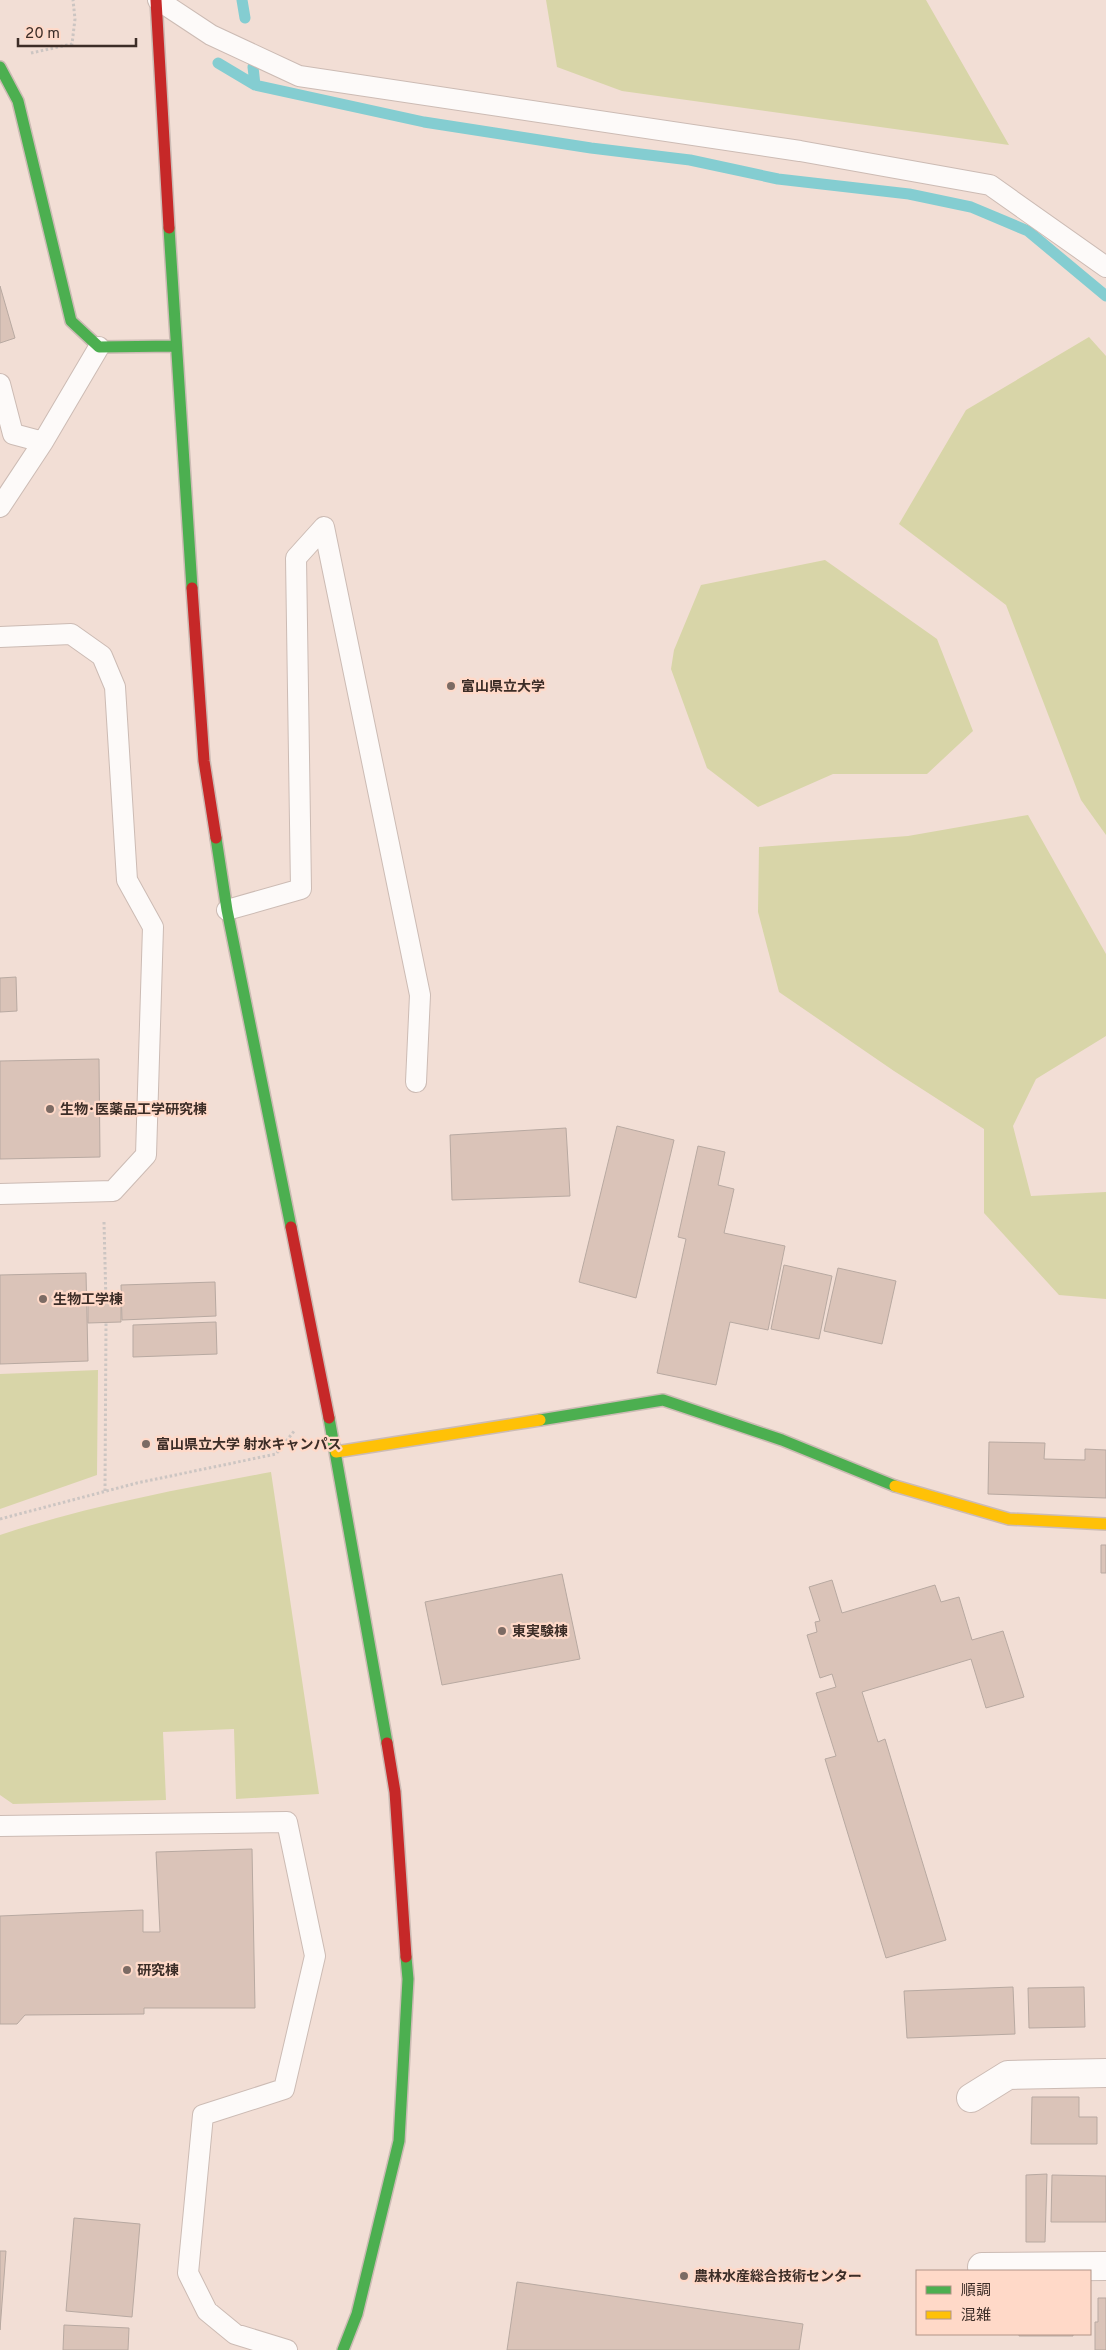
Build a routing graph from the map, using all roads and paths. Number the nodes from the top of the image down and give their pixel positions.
1 (73, 0) edge
2 (157, 0) edge
3 (24, 56) dead end
4 (0, 67) edge
5 (1106, 267) edge
6 (175, 346) junction
7 (99, 347) junction
8 (0, 384) edge
9 (43, 442) junction
10 (0, 508) edge
11 (0, 637) edge
12 (227, 910) junction
13 (416, 1082) dead end
14 (0, 1194) edge
15 (104, 1235) dead end
16 (106, 1303) dead end
17 (106, 1322) dead end
18 (298, 1427) dead end
19 (336, 1452) junction
20 (104, 1492) junction
21 (0, 1519) edge
22 (1106, 1524) edge
23 (0, 1826) edge
24 (1106, 2073) edge
25 (971, 2098) dead end
26 (1106, 2266) edge
27 (982, 2267) dead end
28 (287, 2350) edge
29 (344, 2350) edge

1 - 3 path
2 - 5 lane
2 - 6 street
4 - 7 street
6 - 7 street
6 - 12 street
7 - 9 lane
8 - 9 lane
9 - 10 lane
11 - 14 lane
12 - 13 lane
12 - 19 street
15 - 16 path
17 - 20 path
18 - 20 path
19 - 22 street
19 - 29 street
20 - 21 path
23 - 28 lane
24 - 25 street
26 - 27 street

